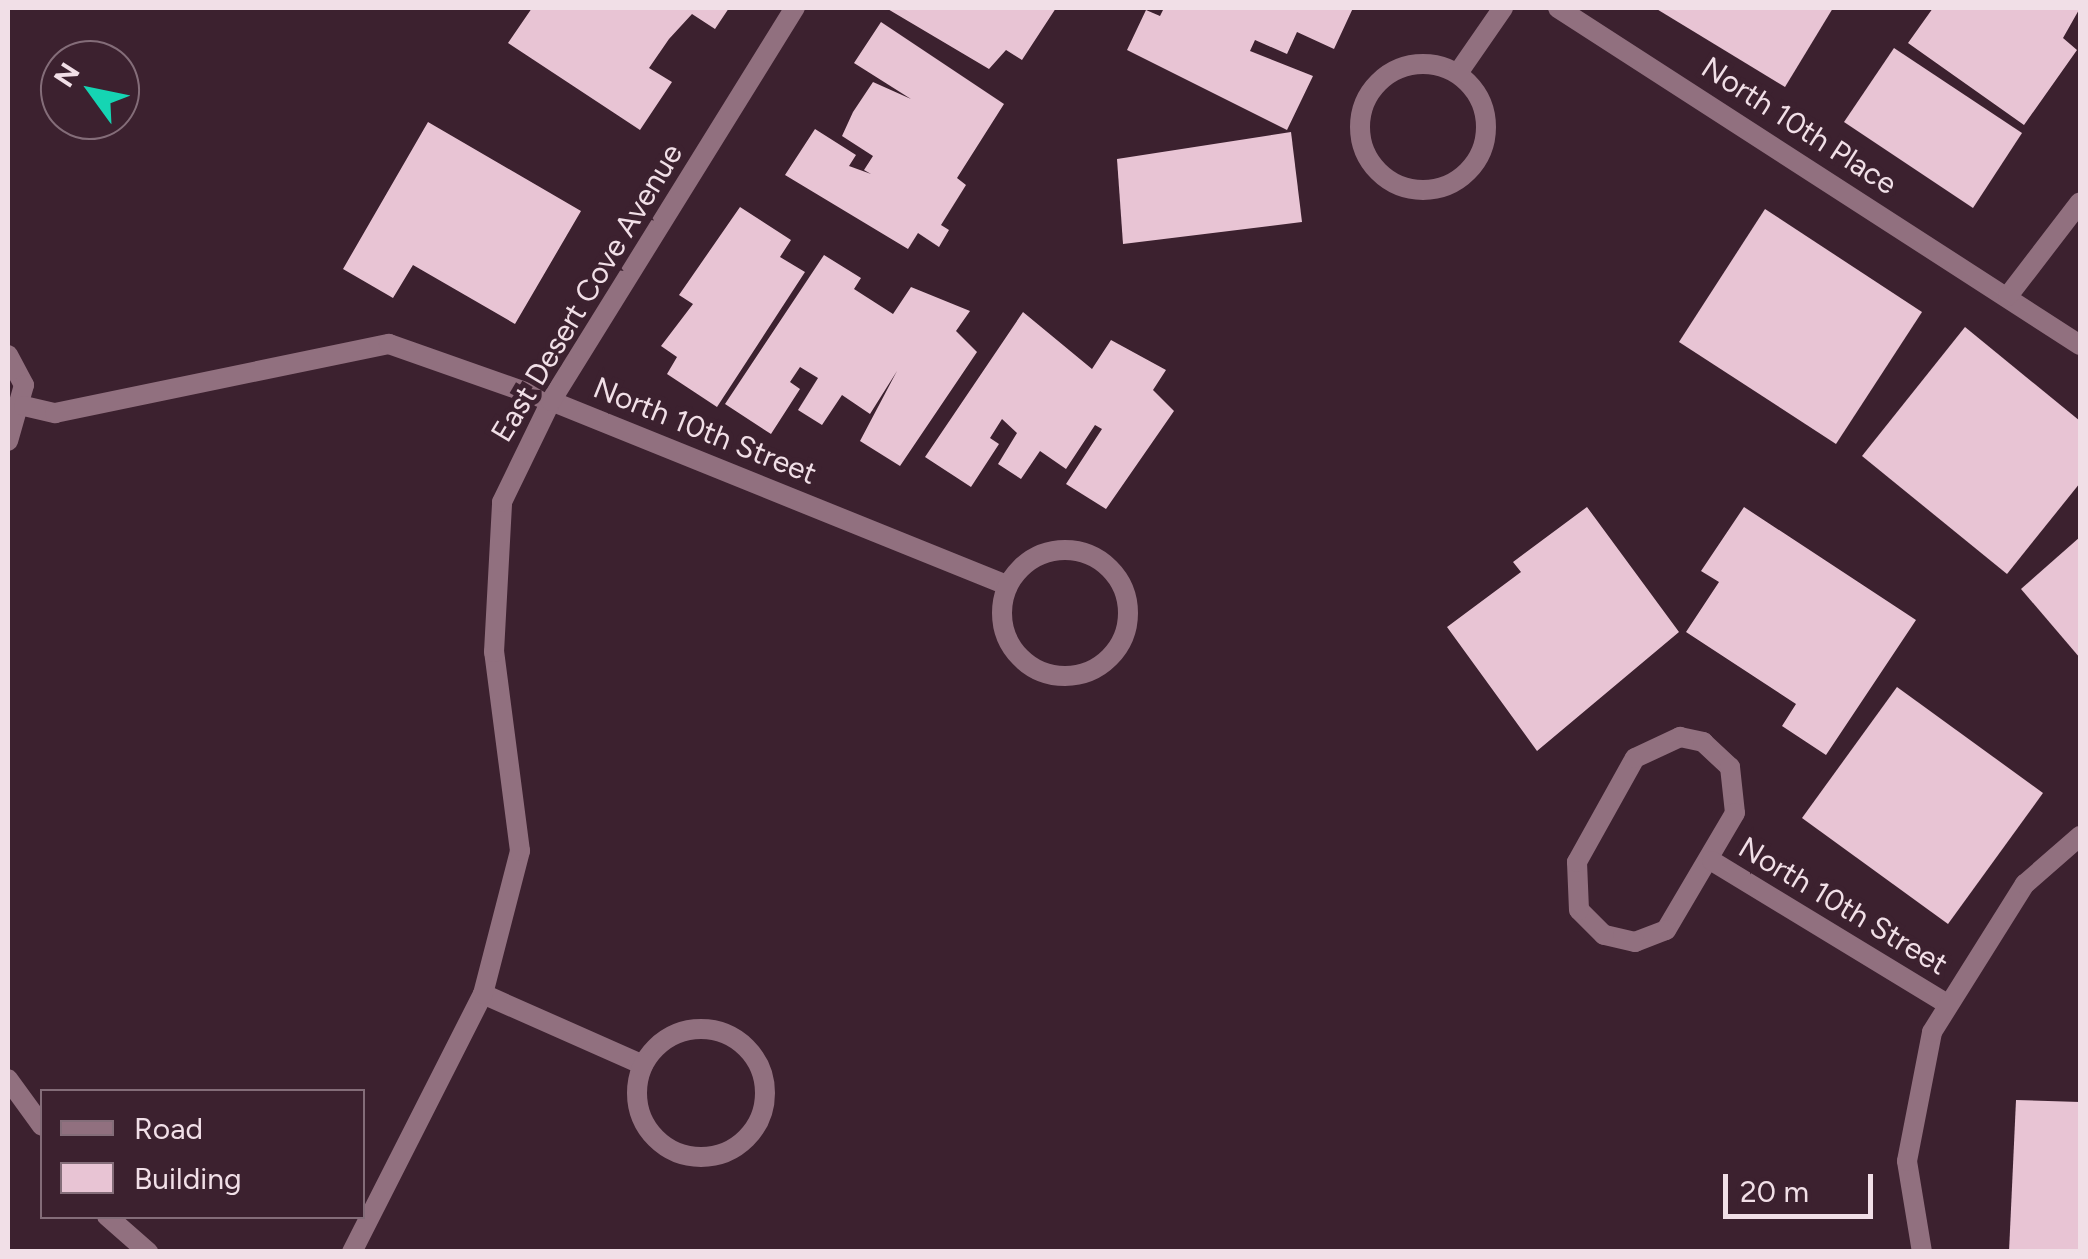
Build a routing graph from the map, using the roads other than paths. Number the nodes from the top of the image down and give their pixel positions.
1 (795, 8) edge
2 (1503, 8) edge
3 (1558, 8) edge
4 (1458, 73) junction
5 (2080, 202) edge
6 (2008, 296) junction
7 (2080, 345) edge
8 (8, 354) edge
9 (551, 401) junction
10 (24, 406) junction
11 (8, 441) edge
12 (1008, 585) junction
13 (2080, 836) edge
14 (1712, 861) junction
15 (484, 994) junction
16 (1944, 1002) junction
17 (643, 1065) junction
18 (8, 1080) edge
19 (40, 1123) edge
20 (110, 1219) edge
21 (148, 1252) edge
22 (352, 1252) edge
23 (1922, 1252) edge

1 - 9 street, East Desert Cove Avenue
2 - 4 street
3 - 6 street, North 10th Place
4 - 4 street
5 - 6 street
6 - 7 street, North 10th Place
8 - 10 street
9 - 10 street, North 10th Street
9 - 12 street, North 10th Street
9 - 15 street, East Desert Cove Avenue
10 - 11 street
12 - 12 street
13 - 16 street
14 - 14 street, North 10th Street
14 - 16 street, North 10th Street
15 - 17 street
15 - 22 street, East Desert Cove Avenue
16 - 23 street
17 - 17 street
18 - 19 street
20 - 21 street

